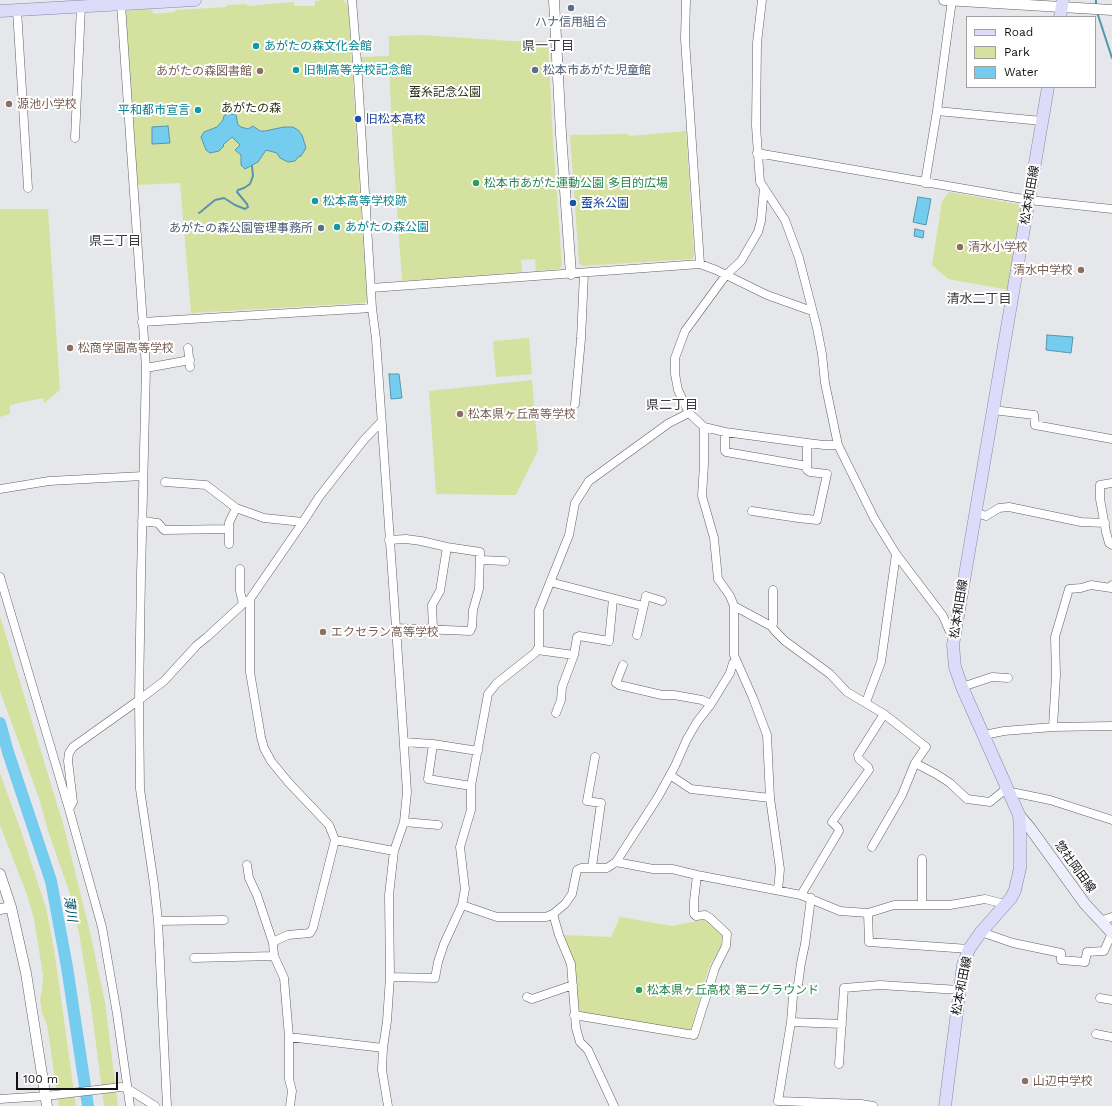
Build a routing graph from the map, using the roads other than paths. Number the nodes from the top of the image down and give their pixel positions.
1 (195, 0) edge
2 (352, 0) edge
3 (554, 0) edge
4 (686, 0) edge
5 (762, 0) edge
6 (944, 0) edge
7 (952, 0) edge
8 (117, 3) edge
9 (81, 6) junction
10 (20, 7) edge
11 (1061, 8) edge
12 (1112, 10) edge
13 (0, 11) edge
14 (1048, 88) edge
15 (937, 111) junction
16 (1042, 121) junction
17 (75, 138) dead end
18 (757, 153) junction
19 (925, 183) junction
20 (28, 188) dead end
21 (764, 188) junction
22 (1029, 200) junction
23 (1112, 209) edge
24 (700, 264) junction
25 (584, 273) junction
26 (571, 274) junction
27 (726, 275) junction
28 (371, 288) junction
29 (372, 308) junction
30 (812, 311) junction
31 (142, 322) junction
32 (188, 348) dead end
33 (146, 368) junction
34 (575, 404) dead end
35 (993, 410) junction
36 (689, 413) junction
37 (382, 422) junction
38 (704, 427) junction
39 (725, 432) junction
40 (1112, 439) edge
41 (806, 443) junction
42 (838, 445) junction
43 (807, 466) junction
44 (143, 476) junction
45 (165, 482) dead end
46 (1112, 483) edge
47 (0, 489) edge
48 (236, 508) junction
49 (752, 511) dead end
50 (975, 512) junction
51 (142, 521) junction
52 (303, 522) junction
53 (1105, 523) junction
54 (228, 529) junction
55 (389, 540) junction
56 (229, 544) dead end
57 (1112, 545) edge
58 (447, 547) junction
59 (896, 554) junction
60 (480, 560) junction
61 (505, 561) dead end
62 (240, 570) dead end
63 (0, 577) edge
64 (550, 582) junction
65 (1112, 589) edge
66 (773, 590) dead end
67 (613, 599) junction
68 (247, 601) junction
69 (662, 601) dead end
70 (643, 606) junction
71 (734, 606) junction
72 (771, 626) junction
73 (395, 628) junction
74 (433, 630) junction
75 (637, 635) dead end
76 (954, 637) junction
77 (537, 650) junction
78 (574, 655) junction
79 (736, 661) junction
80 (623, 665) dead end
81 (1008, 678) dead end
82 (962, 687) junction
83 (139, 700) junction
84 (866, 702) junction
85 (711, 704) junction
86 (556, 713) dead end
87 (884, 714) junction
88 (1112, 726) edge
89 (1053, 727) junction
90 (984, 735) junction
91 (404, 742) junction
92 (434, 744) junction
93 (478, 751) junction
94 (595, 757) dead end
95 (915, 763) junction
96 (670, 775) junction
97 (471, 786) junction
98 (1008, 791) junction
99 (770, 798) junction
100 (69, 809) junction
101 (1019, 815) junction
102 (1112, 820) edge
103 (404, 822) junction
104 (438, 825) dead end
105 (335, 840) junction
106 (872, 847) dead end
107 (394, 852) junction
108 (922, 859) dead end
109 (616, 862) junction
110 (247, 865) dead end
111 (592, 867) junction
112 (0, 874) edge
113 (697, 875) junction
114 (778, 890) junction
115 (801, 895) junction
116 (811, 898) junction
117 (1005, 904) junction
118 (462, 905) junction
119 (922, 905) junction
120 (11, 907) junction
121 (0, 909) edge
122 (868, 913) junction
123 (554, 914) junction
124 (1112, 917) edge
125 (224, 920) dead end
126 (158, 921) junction
127 (1100, 921) junction
128 (981, 932) junction
129 (1112, 933) edge
130 (273, 943) junction
131 (969, 949) junction
132 (274, 956) junction
133 (194, 958) dead end
134 (390, 978) junction
135 (573, 985) junction
136 (959, 990) junction
137 (527, 997) dead end
138 (1100, 998) dead end
139 (1112, 1000) edge
140 (574, 1015) junction
141 (791, 1022) junction
142 (842, 1024) junction
143 (1096, 1034) dead end
144 (1112, 1037) edge
145 (289, 1038) junction
146 (383, 1048) junction
147 (839, 1064) dead end
148 (124, 1088) junction
149 (0, 1099) edge
150 (48, 1099) edge
151 (130, 1106) edge
152 (155, 1106) edge
153 (167, 1106) edge
154 (290, 1106) edge
155 (388, 1106) edge
156 (614, 1106) edge
157 (873, 1106) edge
158 (945, 1106) edge

1 - 8 main road
2 - 28 street
3 - 26 street
4 - 24 street
5 - 18 street
6 - 7 street
7 - 11 street
7 - 15 street
8 - 9 main road
8 - 31 street
9 - 10 main road
9 - 17 street
10 - 13 main road
10 - 20 street
11 - 12 street
14 - 16 main road, 松本和田線
15 - 16 street
15 - 19 street
16 - 22 main road, 松本和田線
18 - 19 street
18 - 21 street
19 - 22 street
21 - 27 street
21 - 30 street
22 - 23 street
22 - 35 main road, 松本和田線
24 - 25 street
24 - 27 street
25 - 26 street
25 - 34 street
26 - 28 street
27 - 30 street
27 - 36 street
28 - 29 street
29 - 31 street
29 - 37 street
30 - 42 street
31 - 33 street
32 - 33 street
33 - 44 street
35 - 40 street
35 - 50 main road, 松本和田線
36 - 38 street
36 - 64 street
37 - 52 street
37 - 55 street
38 - 39 street
38 - 71 street
39 - 41 street
39 - 43 street
41 - 42 street
41 - 43 street
42 - 59 street
43 - 49 street
44 - 47 street
44 - 51 street
45 - 48 street
46 - 53 street
48 - 52 street
48 - 54 street
50 - 53 street
50 - 76 main road, 松本和田線
51 - 54 street
51 - 83 street
52 - 68 street
53 - 57 street
54 - 56 street
55 - 58 street
55 - 73 street
58 - 60 street
58 - 74 street
59 - 76 street
59 - 84 street
60 - 61 street
60 - 74 street
62 - 68 street
63 - 100 street
64 - 67 street
64 - 77 street
65 - 89 street
66 - 72 street
67 - 70 street
67 - 78 street
68 - 83 street
68 - 105 street
69 - 70 street
70 - 75 street
71 - 72 street
71 - 79 street
72 - 84 street
73 - 74 street
73 - 91 street
76 - 82 main road, 松本和田線
77 - 78 street
77 - 93 street
78 - 86 street
79 - 85 street
79 - 99 street
80 - 85 street
81 - 82 street
82 - 90 main road, 松本和田線
83 - 100 street
83 - 126 street
84 - 87 street
85 - 96 street
87 - 95 street
87 - 115 street
88 - 89 street
89 - 90 street
90 - 98 main road, 松本和田線
91 - 92 street
91 - 103 street
92 - 93 street
92 - 97 street
93 - 97 street
94 - 111 street
95 - 98 street
95 - 106 street
96 - 99 street
96 - 109 street
97 - 118 street
98 - 101 main road, 松本和田線
98 - 102 street
99 - 114 street
100 - 148 street
101 - 117 main road, 松本和田線
101 - 127 main road, 惣社岡田線
103 - 104 street
103 - 107 street
105 - 107 street
105 - 130 street
107 - 134 street
108 - 119 street
109 - 111 street
109 - 113 street
110 - 130 street
111 - 123 street
112 - 120 street
113 - 114 street
113 - 140 street
114 - 115 street
115 - 116 street
116 - 122 street
116 - 141 street
117 - 119 street
117 - 128 main road, 松本和田線
118 - 123 street
118 - 134 street
119 - 122 street
120 - 121 street
120 - 150 street
122 - 131 street
123 - 135 street
124 - 127 street
125 - 126 street
126 - 153 street
127 - 129 main road, 惣社岡田線
128 - 129 street
128 - 131 main road, 松本和田線
130 - 132 street
131 - 136 main road, 松本和田線
132 - 133 street
132 - 145 street
134 - 146 street
135 - 137 street
135 - 140 street
136 - 142 street
136 - 158 main road, 松本和田線
138 - 139 street
140 - 156 street
141 - 142 street
141 - 157 street
142 - 147 street
143 - 144 street
145 - 146 street
145 - 154 street
146 - 155 street
148 - 150 street
148 - 151 street
148 - 152 street
149 - 150 street

